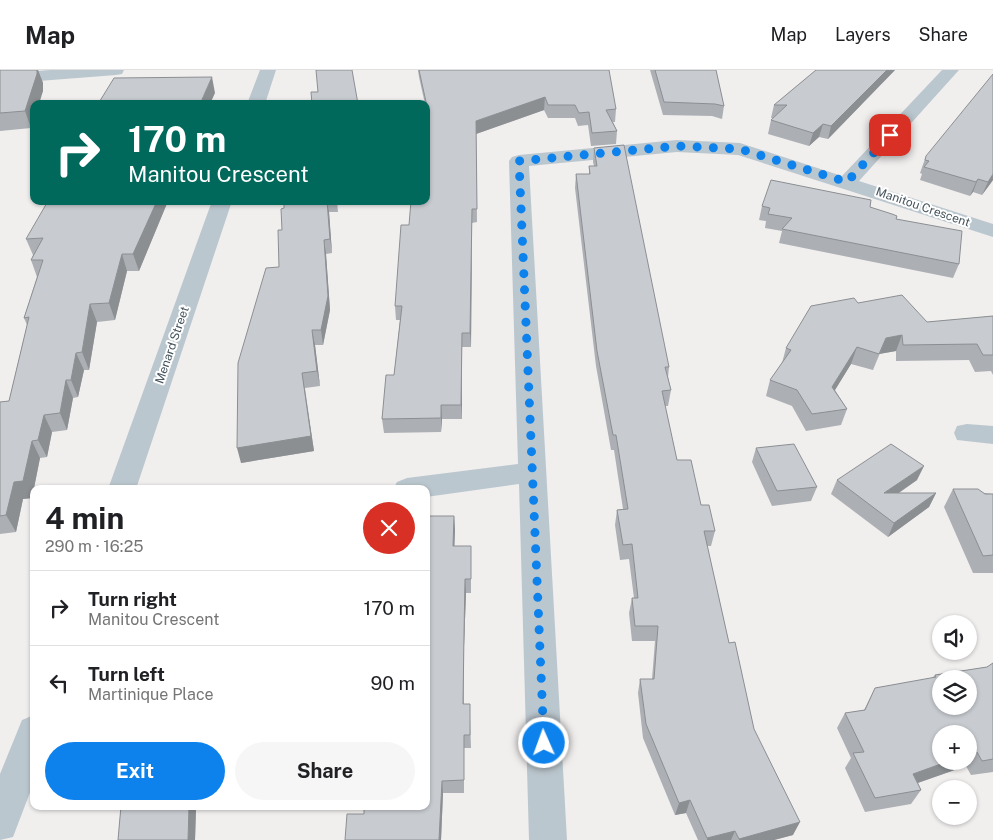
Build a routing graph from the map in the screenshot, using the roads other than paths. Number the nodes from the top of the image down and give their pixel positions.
1 (116, 70) edge
2 (268, 70) edge
3 (951, 70) edge
4 (0, 79) edge
5 (257, 100) edge
6 (847, 182) junction
7 (221, 205) edge
8 (993, 231) edge
9 (533, 472) junction
10 (123, 485) edge
11 (430, 486) edge
12 (30, 742) edge
13 (0, 824) edge
14 (548, 840) edge

1 - 4 street
2 - 5 street
3 - 6 street
6 - 8 street, Manitou Crescent
6 - 9 street, Manitou Crescent
7 - 10 street, Menard Street
9 - 11 street
9 - 14 street, Manitou Crescent
12 - 13 street

